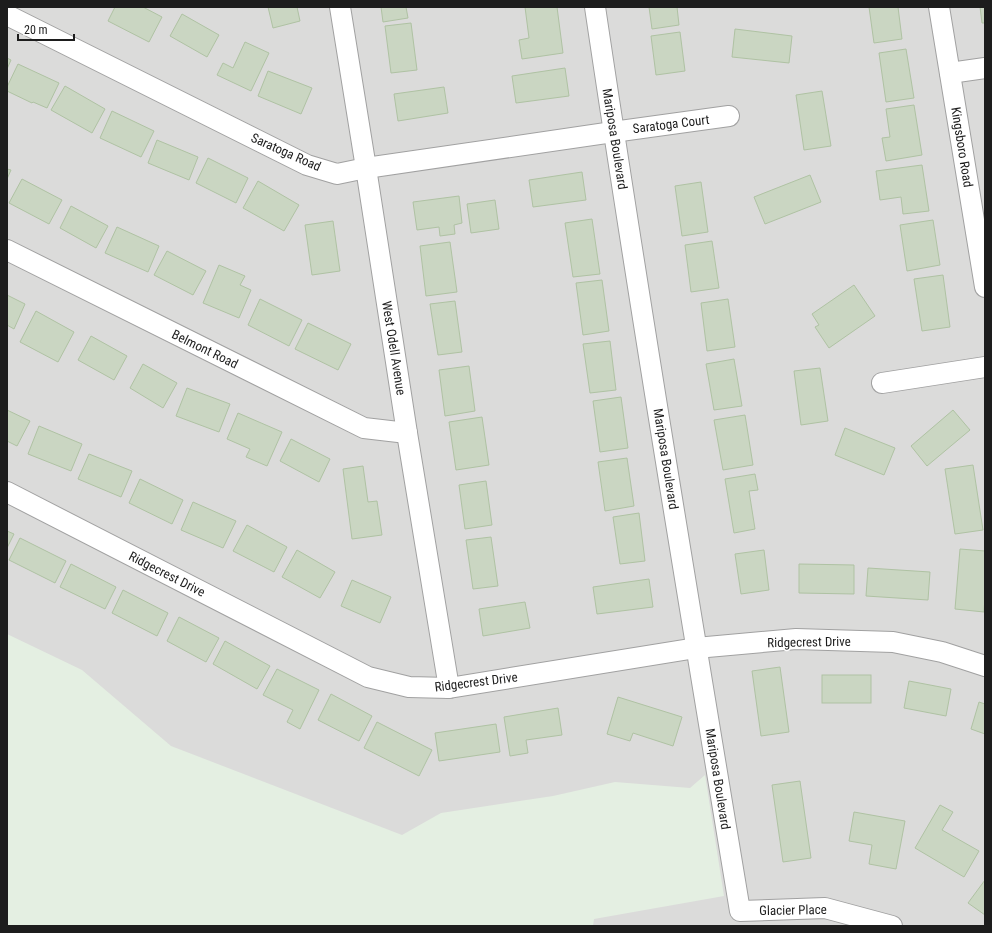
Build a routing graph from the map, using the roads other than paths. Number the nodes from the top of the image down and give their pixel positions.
1 (340, 7) edge
2 (595, 7) edge
3 (939, 7) edge
4 (7, 15) edge
5 (985, 68) edge
6 (950, 73) junction
7 (729, 116) dead end
8 (613, 132) junction
9 (366, 168) junction
10 (7, 250) edge
11 (985, 286) edge
12 (985, 367) edge
13 (882, 384) dead end
14 (407, 433) junction
15 (7, 492) edge
16 (696, 648) junction
17 (985, 666) edge
18 (449, 688) junction
19 (740, 911) joint
20 (892, 926) edge

1 - 9 street, West Odell Avenue
2 - 8 street, Mariposa Boulevard
3 - 6 street, Kingsboro Road
4 - 9 street, Saratoga Road
5 - 6 street
6 - 11 street, Kingsboro Road
7 - 8 street, Saratoga Court
8 - 9 street, Saratoga Road
8 - 16 street, Mariposa Boulevard
9 - 14 street, West Odell Avenue
10 - 14 street, Belmont Road
12 - 13 street
14 - 18 street, West Odell Avenue
15 - 18 street, Ridgecrest Drive
16 - 17 street, Ridgecrest Drive
16 - 18 street, Ridgecrest Drive
16 - 19 street, Mariposa Boulevard
19 - 20 street, Glacier Place

